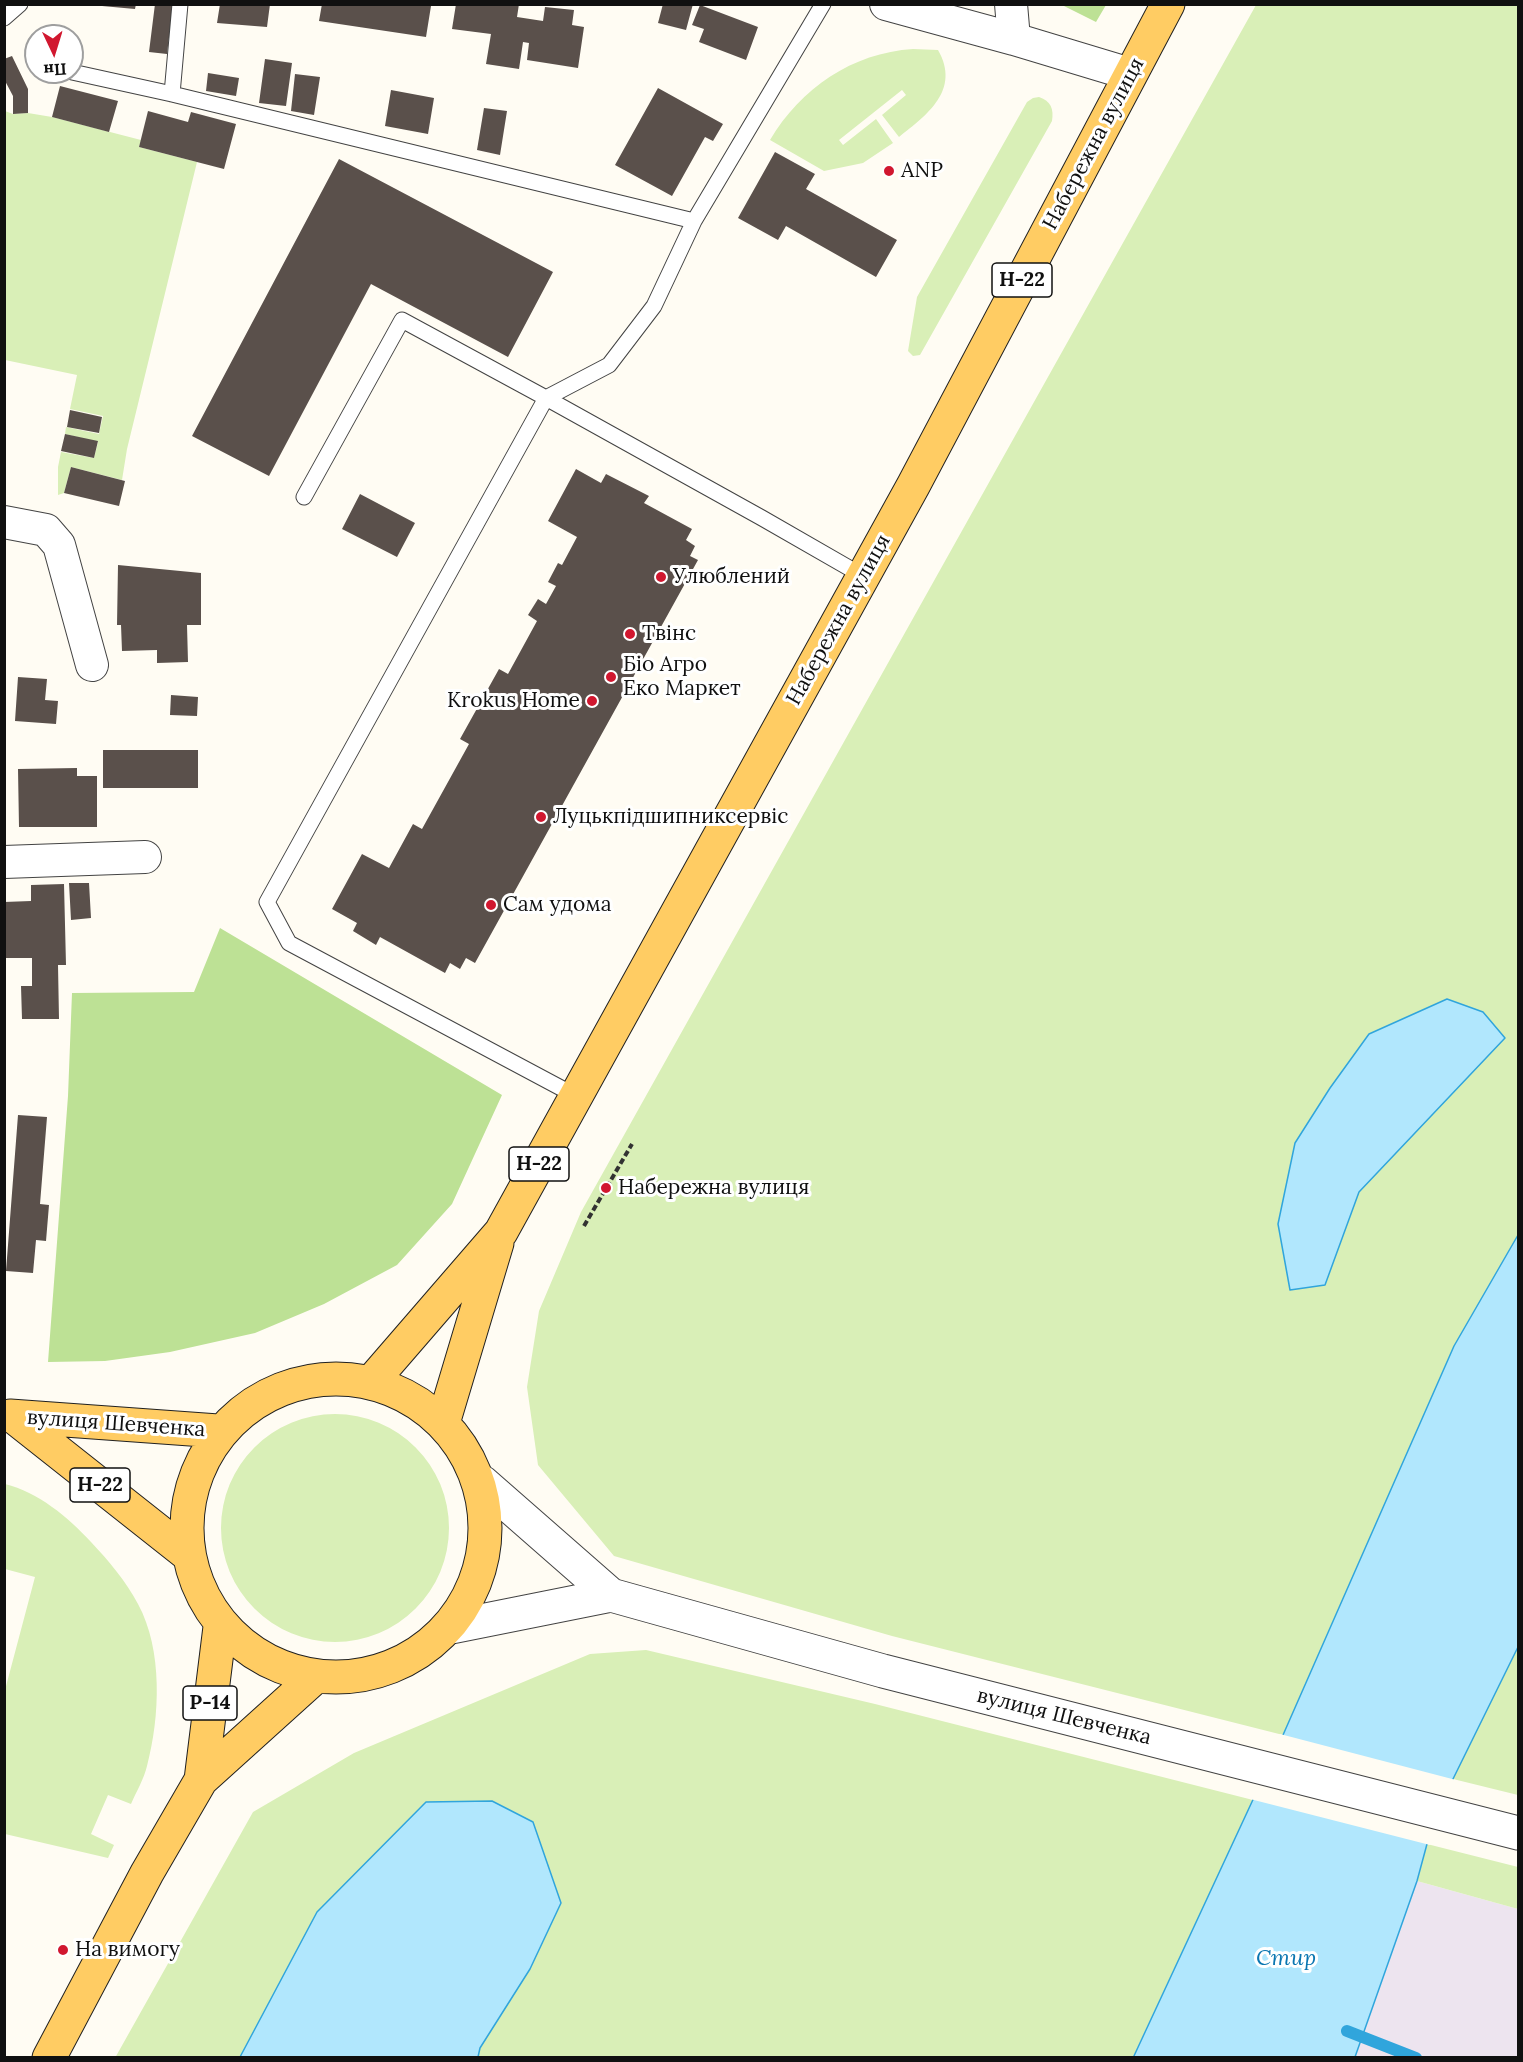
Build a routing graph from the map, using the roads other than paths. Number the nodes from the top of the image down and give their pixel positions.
1 (20, 4) edge
2 (180, 4) edge
3 (823, 4) edge
4 (886, 4) edge
5 (1011, 4) edge
6 (1168, 4) edge
7 (4, 18) edge
8 (1014, 39) junction
9 (1130, 74) junction
10 (84, 75) edge
11 (172, 94) junction
12 (694, 220) junction
13 (546, 398) junction
14 (304, 497) dead end
15 (4, 522) edge
16 (863, 576) junction
17 (92, 665) dead end
18 (145, 857) dead end
19 (4, 862) edge
20 (576, 1096) junction
21 (501, 1232) junction
22 (373, 1380) junction
23 (9, 1416) edge
24 (444, 1420) junction
25 (218, 1431) junction
26 (482, 1482) junction
27 (186, 1553) junction
28 (610, 1595) junction
29 (220, 1627) junction
30 (451, 1627) junction
31 (314, 1678) junction
32 (201, 1780) junction
33 (1518, 1833) edge
34 (49, 2058) edge

1 - 7 lane
2 - 11 lane
3 - 12 lane
4 - 8 street
5 - 8 street
6 - 9 main road, Набережна вулиця / Н-22
8 - 9 street
9 - 16 main road, Набережна вулиця / Н-22
10 - 11 lane
11 - 12 lane
12 - 13 lane
13 - 14 lane
13 - 16 lane
13 - 20 lane
15 - 17 street
16 - 20 main road, Набережна вулиця / Н-22
18 - 19 street
20 - 21 main road, Набережна вулиця / Н-22
21 - 22 main road, Набережна вулиця / Н-22
21 - 24 main road, Набережна вулиця / Н-22
22 - 24 main road
22 - 25 main road
23 - 25 main road, вулиця Шевченка / Н-22
23 - 27 main road, вулиця Шевченка / Н-22
24 - 26 main road, Н-22
25 - 27 main road
26 - 28 street, вулиця Шевченка
26 - 30 main road, Н-22
27 - 29 main road, Н-22
28 - 30 street, вулиця Шевченка
28 - 33 street, вулиця Шевченка
29 - 31 main road, Н-22
29 - 32 main road, Р-14
30 - 31 main road, Н-22
31 - 32 main road, Р-14
32 - 34 main road, Р-14

